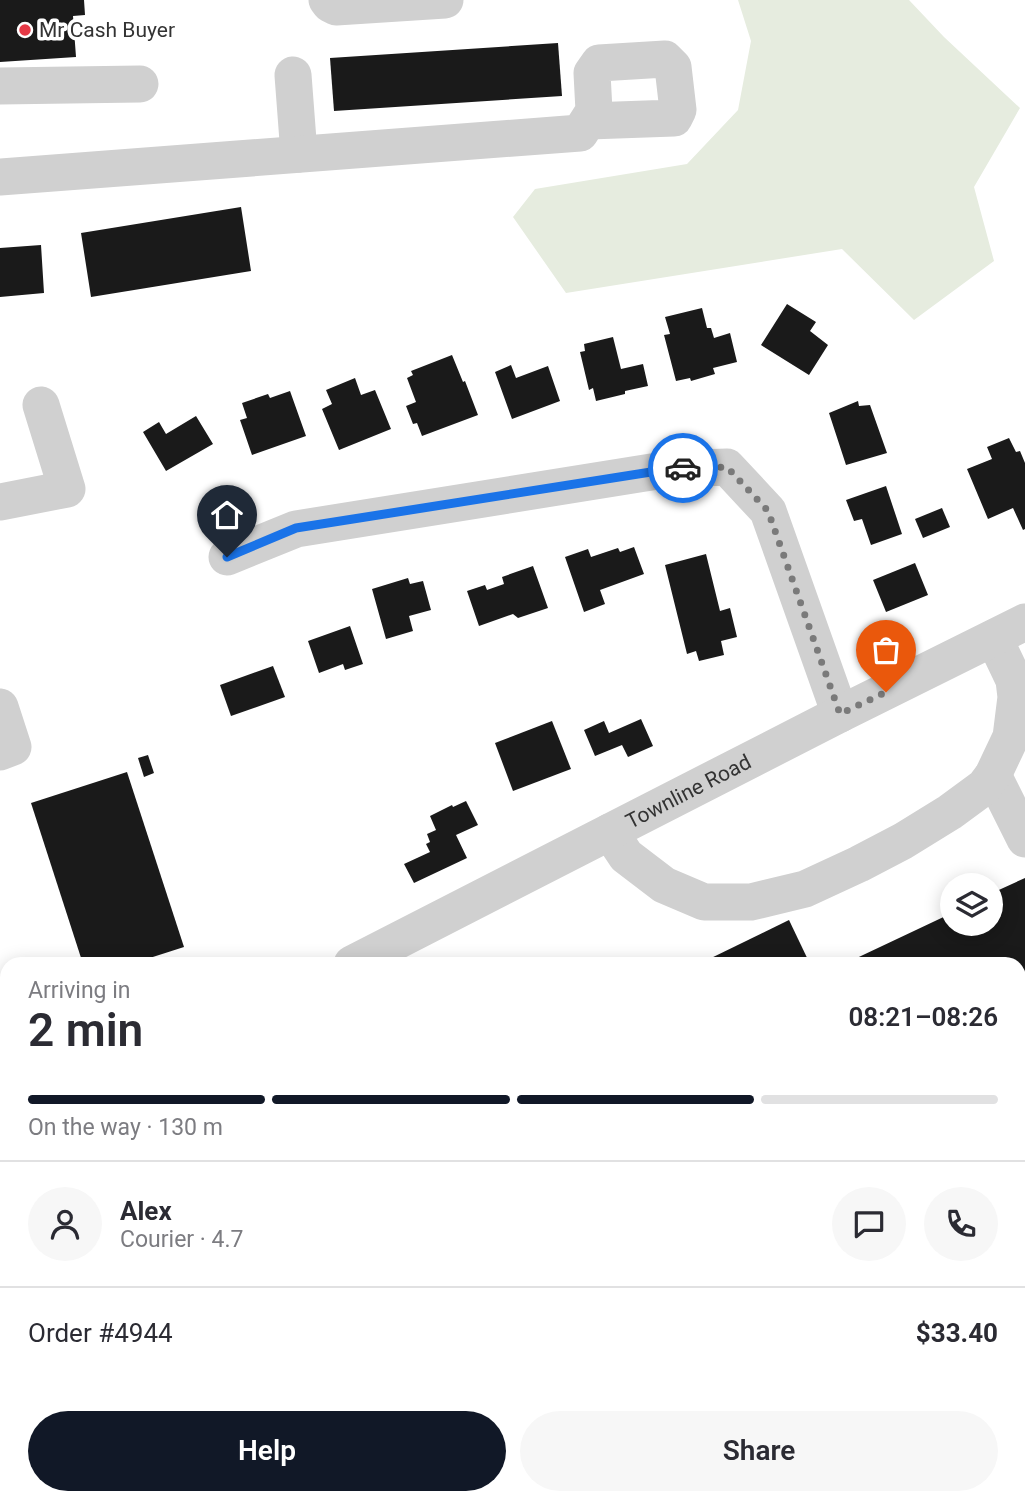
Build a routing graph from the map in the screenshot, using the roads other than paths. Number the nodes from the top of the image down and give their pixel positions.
1 (327, 0) edge
2 (445, 0) edge
3 (293, 75) dead end
4 (140, 84) dead end
5 (0, 86) edge
6 (589, 121) dead end
7 (299, 154) junction
8 (0, 177) edge
9 (41, 405) dead end
10 (0, 502) edge
11 (227, 557) dead end
12 (1009, 630) edge
13 (1021, 706) edge
14 (0, 707) edge
15 (840, 714) junction
16 (0, 752) edge
17 (993, 775) junction
18 (610, 832) junction
19 (1025, 839) edge
20 (434, 923) junction
21 (366, 957) edge
22 (396, 957) edge

1 - 2 street
3 - 7 street
4 - 5 street
6 - 7 street
7 - 8 street
9 - 10 street
11 - 15 street
12 - 13 street
12 - 15 street, Townline Road
13 - 17 street
14 - 16 street
15 - 18 street, Townline Road
17 - 18 street
17 - 19 street
18 - 20 street, Townline Road
20 - 21 street, Townline Road
20 - 22 street

